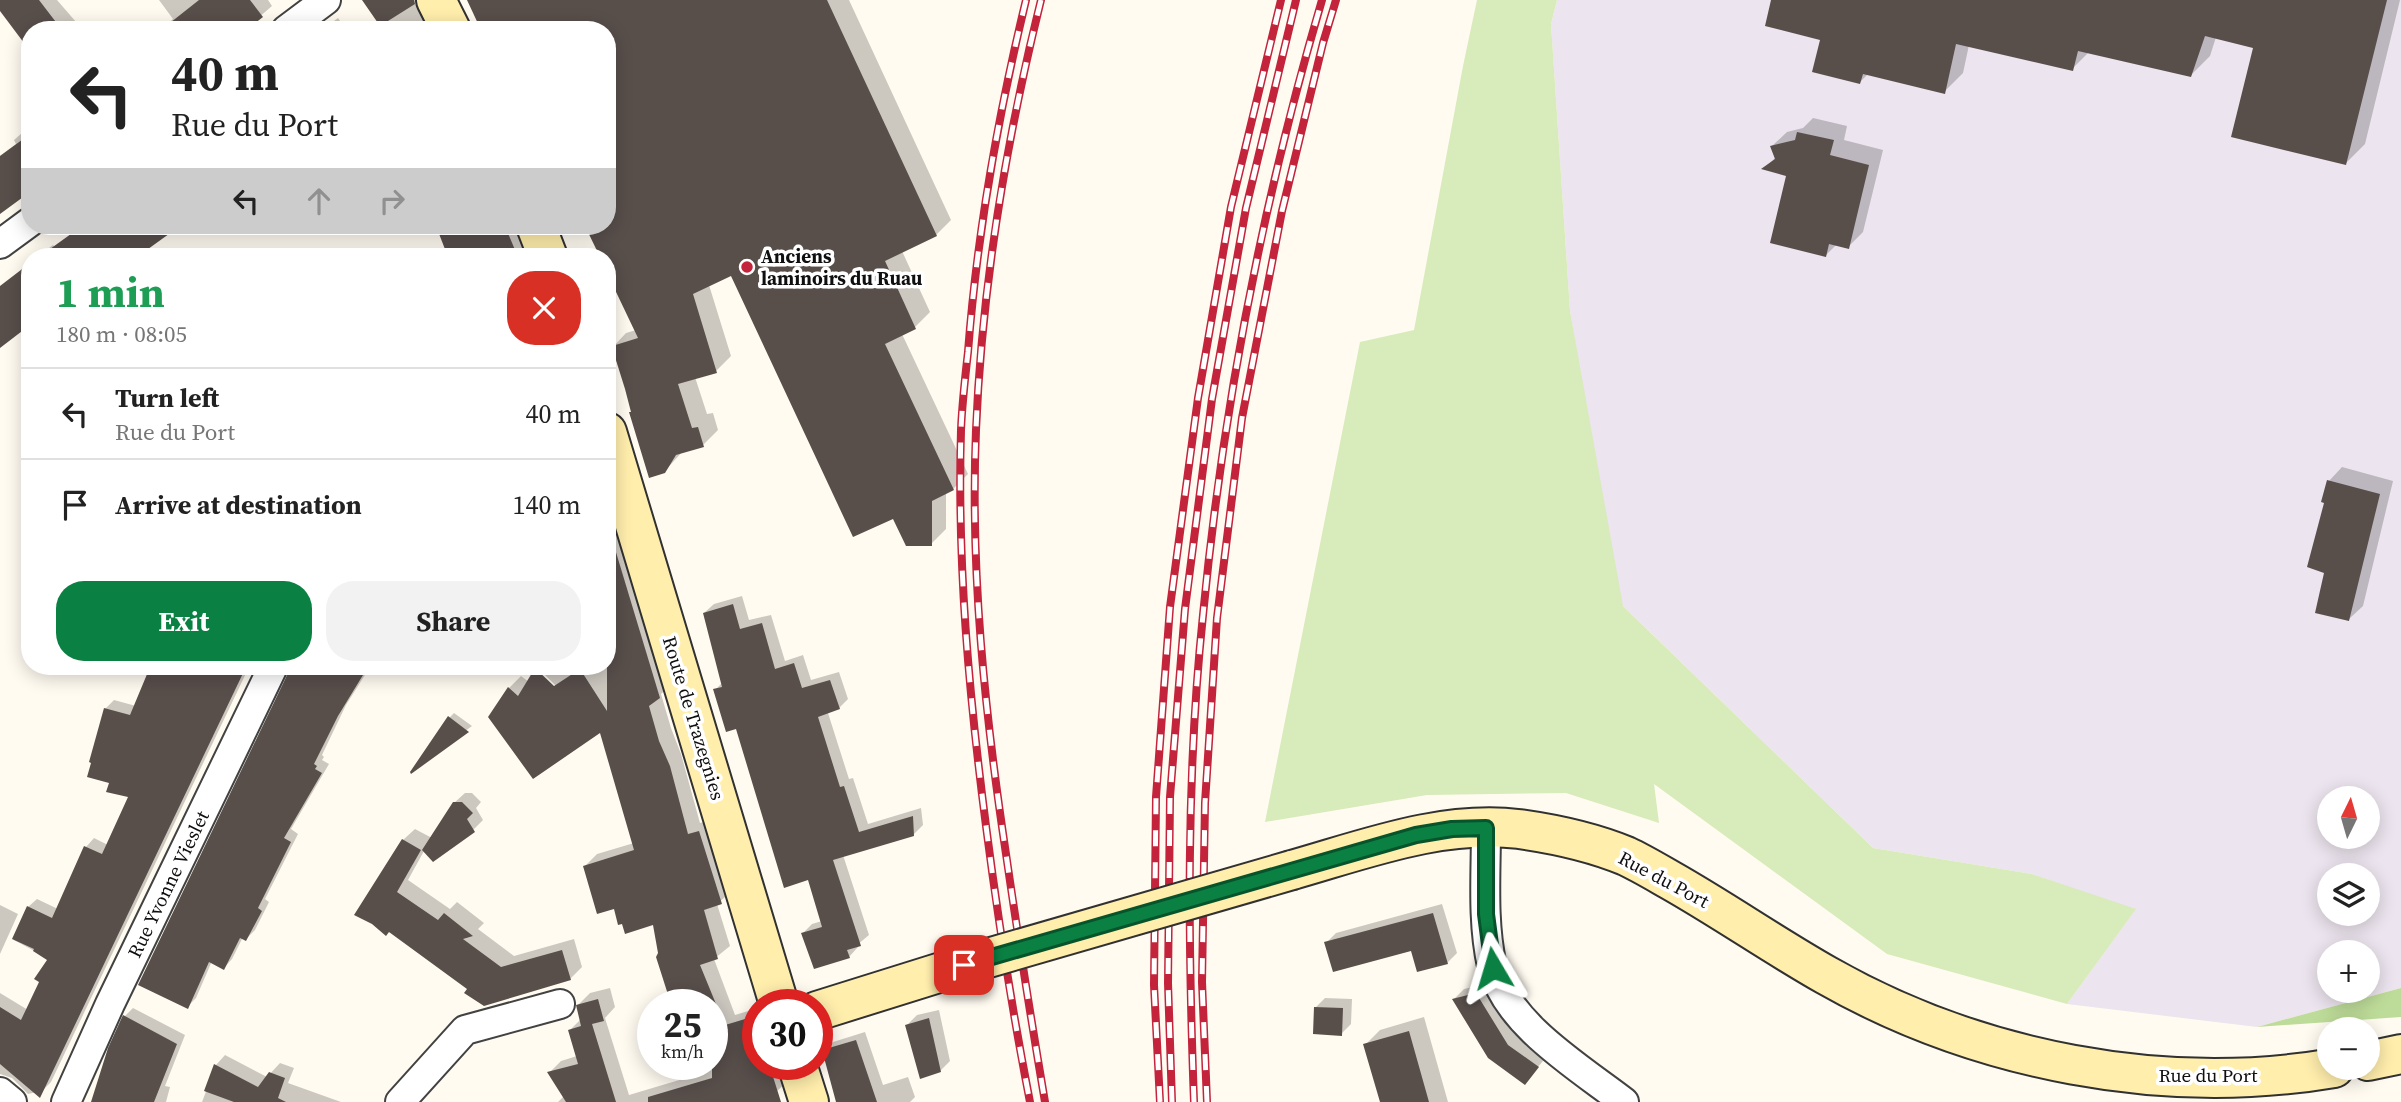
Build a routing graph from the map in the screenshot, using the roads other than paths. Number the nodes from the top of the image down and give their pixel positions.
1 (326, 0) edge
2 (436, 0) edge
3 (298, 21) edge
4 (446, 21) edge
5 (21, 229) edge
6 (0, 244) edge
7 (616, 462) edge
8 (269, 675) edge
9 (1486, 828) junction
10 (774, 989) edge
11 (560, 1004) dead end
12 (833, 1006) edge
13 (2401, 1054) edge
14 (2380, 1058) edge
15 (2317, 1070) edge
16 (802, 1080) edge
17 (0, 1092) edge
18 (12, 1102) edge
19 (66, 1102) edge
20 (400, 1102) edge
21 (809, 1102) edge
22 (1624, 1102) edge

1 - 3 street
2 - 4 main road
5 - 6 street
7 - 10 main road, Route de Trazegnies
8 - 19 street, Rue Yvonne Vieslet
9 - 12 main road, Rue du Port, bridge
9 - 15 main road, Rue du Port
9 - 22 street
11 - 20 street
13 - 14 main road
16 - 21 main road
17 - 18 street

